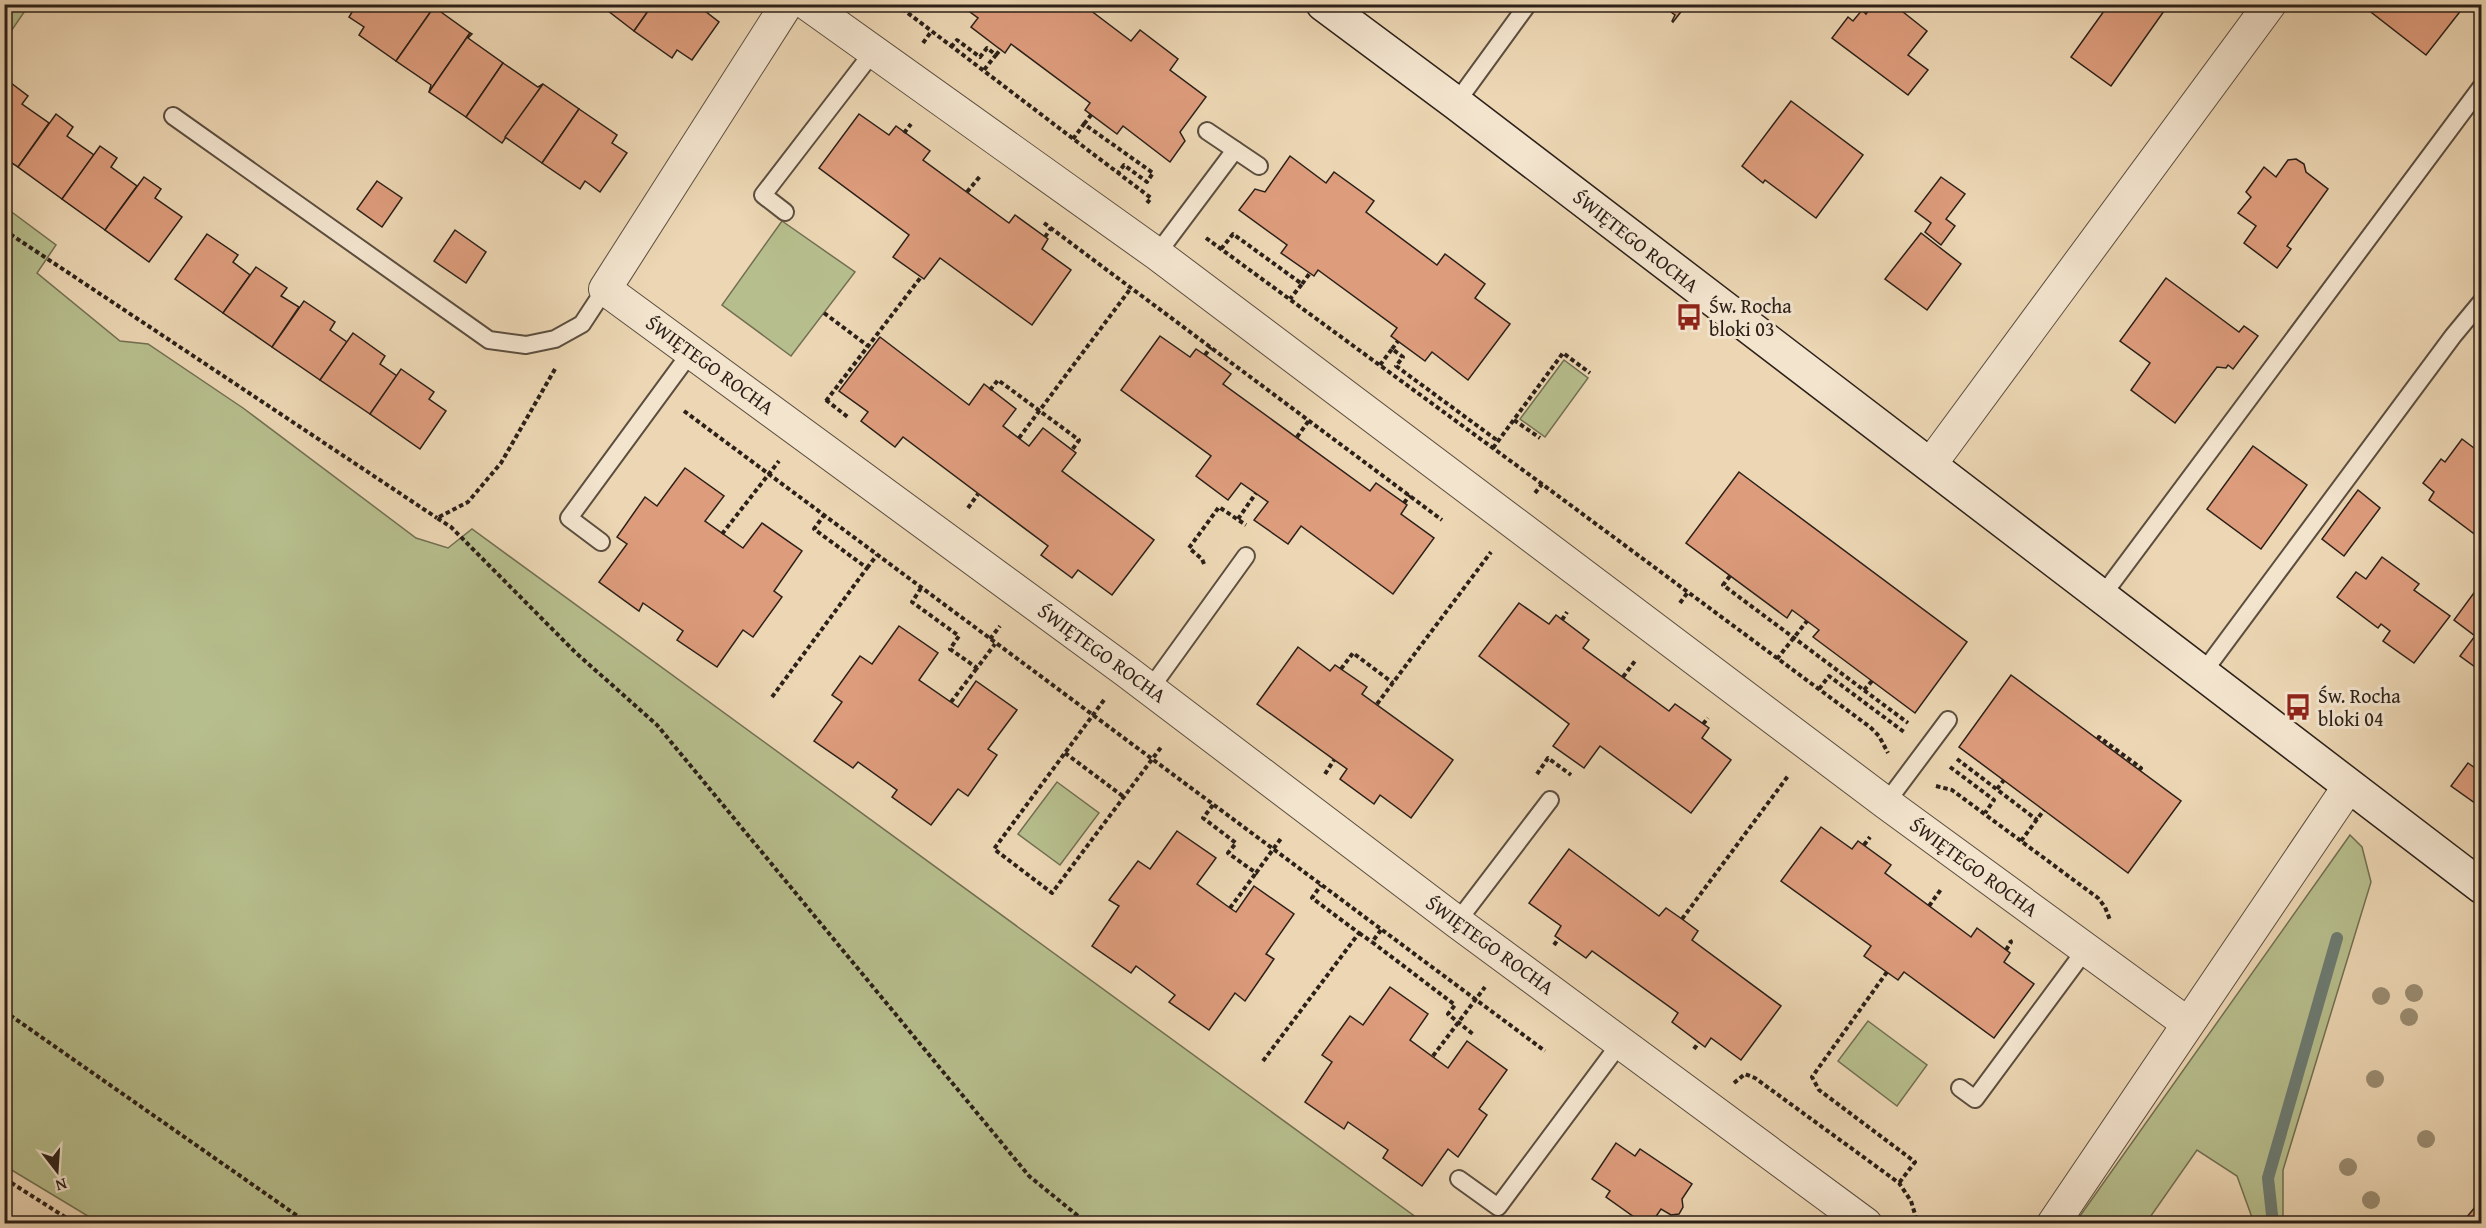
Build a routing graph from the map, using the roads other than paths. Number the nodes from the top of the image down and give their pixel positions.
1 (787, 4) edge
2 (807, 4) edge
3 (1323, 4) edge
4 (1528, 4) edge
5 (2270, 4) edge
6 (873, 52) junction
7 (2481, 86) edge
8 (1456, 103) junction
9 (173, 116) dead end
10 (1207, 131) dead end
11 (1235, 150) junction
12 (1259, 166) dead end
13 (785, 212) dead end
14 (1162, 247) junction
15 (605, 289) junction
16 (2481, 301) edge
17 (700, 358) junction
18 (1930, 465) junction
19 (601, 542) dead end
20 (1246, 556) dead end
21 (2102, 596) junction
22 (2202, 674) junction
23 (1138, 680) junction
24 (1948, 720) dead end
25 (2349, 786) junction
26 (1550, 800) dead end
27 (1886, 802) junction
28 (2481, 887) edge
29 (1458, 922) junction
30 (2086, 949) junction
31 (2187, 1023) junction
32 (1621, 1042) junction
33 (1960, 1088) dead end
34 (1459, 1179) dead end
35 (1866, 1224) edge
36 (2053, 1224) edge

1 - 15 street
2 - 6 street, ŚWIĘTEGO ROCHA
3 - 8 street, ŚWIĘTEGO ROCHA
4 - 8 lane
5 - 18 street
6 - 13 lane
6 - 14 street, ŚWIĘTEGO ROCHA
7 - 21 lane
8 - 18 street, ŚWIĘTEGO ROCHA
9 - 15 lane
10 - 11 lane
11 - 12 lane
11 - 14 lane
14 - 27 street, ŚWIĘTEGO ROCHA
15 - 17 street, ŚWIĘTEGO ROCHA
16 - 22 lane
17 - 19 lane
17 - 23 street, ŚWIĘTEGO ROCHA
18 - 21 street, ŚWIĘTEGO ROCHA
20 - 23 lane
21 - 22 street, ŚWIĘTEGO ROCHA
22 - 25 street, ŚWIĘTEGO ROCHA
23 - 29 street, ŚWIĘTEGO ROCHA
24 - 27 lane
25 - 28 street, ŚWIĘTEGO ROCHA
25 - 31 street
26 - 29 lane
27 - 30 street, ŚWIĘTEGO ROCHA
29 - 32 street, ŚWIĘTEGO ROCHA
30 - 31 street, ŚWIĘTEGO ROCHA
30 - 33 lane
31 - 36 street
32 - 34 lane
32 - 35 street, ŚWIĘTEGO ROCHA

